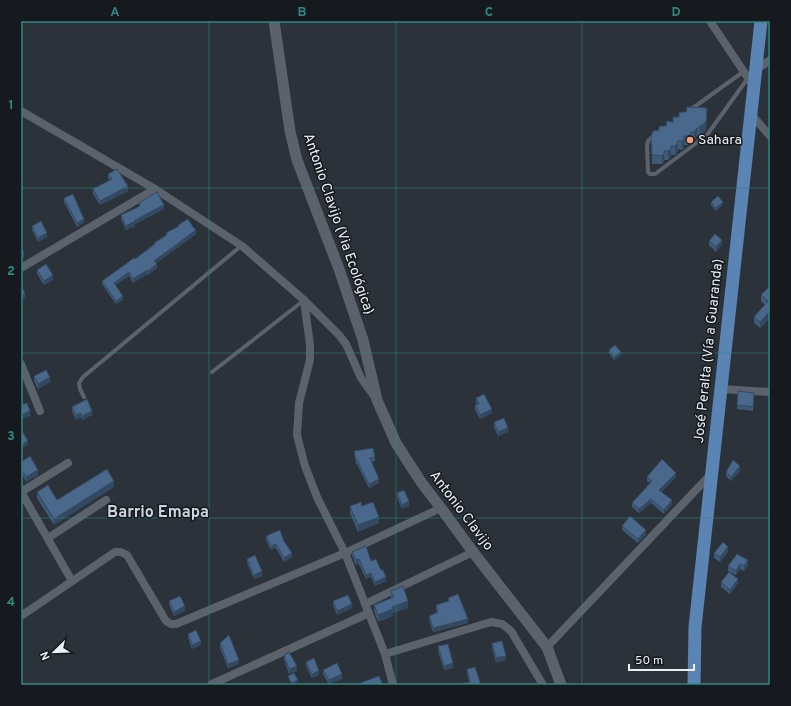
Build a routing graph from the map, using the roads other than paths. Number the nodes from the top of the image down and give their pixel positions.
1 (274, 21) edge
2 (710, 21) edge
3 (761, 21) edge
4 (770, 60) edge
5 (750, 77) junction
6 (688, 111) edge
7 (21, 112) edge
8 (751, 114) junction
9 (657, 133) edge
10 (770, 136) edge
11 (156, 189) junction
12 (242, 246) junction
13 (21, 268) edge
14 (304, 300) junction
15 (363, 340) joint
16 (21, 364) edge
17 (212, 372) dead end
18 (721, 389) junction
19 (770, 392) edge
20 (84, 397) dead end
21 (377, 400) junction
22 (40, 411) dead end
23 (68, 463) dead end
24 (712, 472) junction
25 (21, 492) edge
26 (106, 500) dead end
27 (441, 508) junction
28 (48, 538) junction
29 (473, 552) junction
30 (345, 553) junction
31 (72, 581) junction
32 (365, 604) junction
33 (369, 613) junction
34 (21, 616) edge
35 (548, 646) junction
36 (385, 654) junction
37 (212, 684) dead end
38 (393, 685) edge
39 (543, 685) edge
40 (562, 685) edge
41 (694, 685) edge

1 - 15 main road, Antonio Clavijo (Via Ecológica)
2 - 5 street
3 - 5 highway, José Peralta (Vía a Guaranda)
4 - 5 street
5 - 6 lane
5 - 8 highway, José Peralta (Vía a Guaranda)
5 - 9 lane
7 - 11 street
8 - 10 street
8 - 18 highway, José Peralta (Vía a Guaranda)
11 - 12 street
11 - 13 street
12 - 14 street
12 - 20 lane
14 - 17 lane
14 - 21 street
14 - 30 street
15 - 21 main road, Antonio Clavijo
16 - 22 street
18 - 19 street
18 - 24 highway, José Peralta (Vía a Guaranda)
21 - 27 main road, Antonio Clavijo
23 - 25 street
24 - 35 street
24 - 41 highway, José Peralta (Vía a Guaranda)
25 - 28 street
26 - 28 street
27 - 29 main road, Antonio Clavijo
27 - 30 street
28 - 31 street
29 - 32 street
29 - 35 main road, Antonio Clavijo
30 - 31 street
30 - 32 street
31 - 34 street
32 - 33 street
33 - 36 street
33 - 37 street
35 - 40 main road, Antonio Clavijo
36 - 38 street
36 - 39 street

